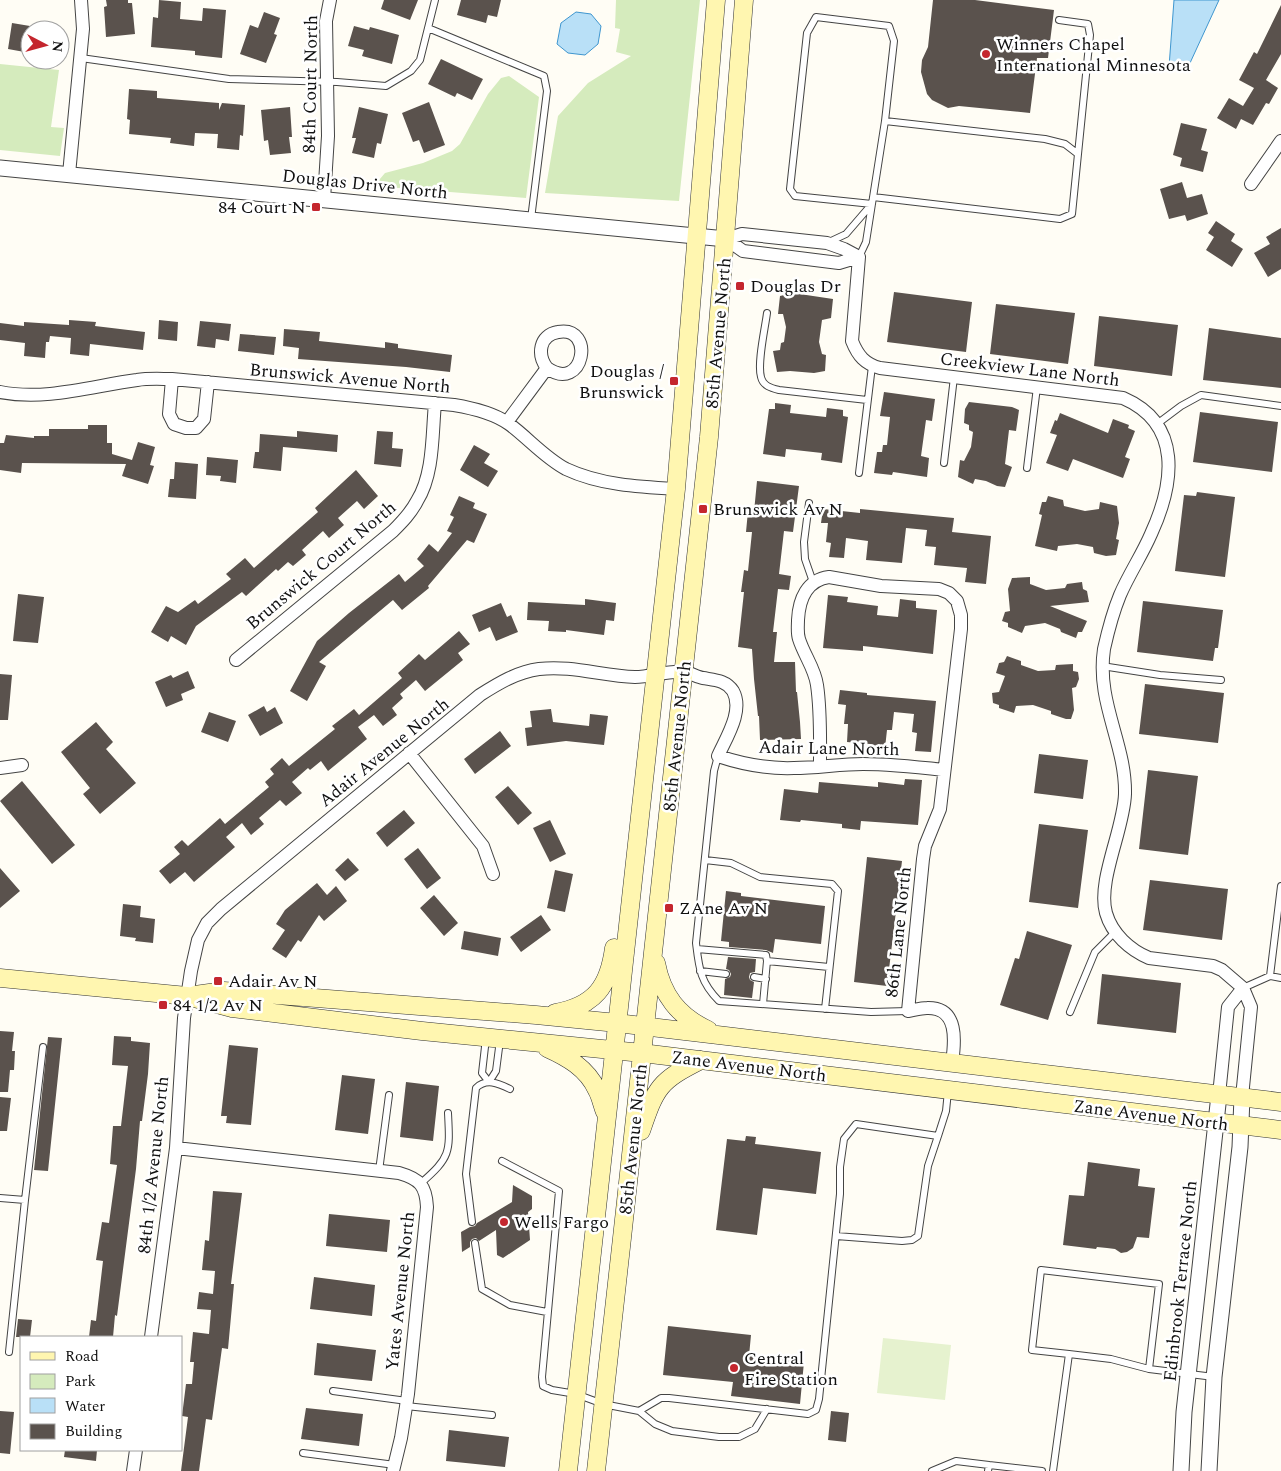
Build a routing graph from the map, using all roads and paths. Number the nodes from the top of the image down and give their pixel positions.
1 (82, 0) edge
2 (330, 0) edge
3 (435, 0) edge
4 (716, 0) edge
5 (744, 0) edge
6 (1059, 20) dead end
7 (428, 28) junction
8 (81, 58) junction
9 (326, 82) junction
10 (884, 121) junction
11 (1281, 140) edge
12 (1078, 154) junction
13 (0, 168) edge
14 (69, 174) junction
15 (1252, 184) dead end
16 (324, 199) junction
17 (872, 201) junction
18 (532, 219) junction
19 (697, 235) junction
20 (726, 239) junction
21 (827, 243) junction
22 (858, 258) junction
23 (767, 313) dead end
24 (872, 366) junction
25 (547, 368) dead end
26 (954, 377) junction
27 (172, 379) junction
28 (208, 382) junction
29 (1037, 387) junction
30 (0, 392) edge
31 (867, 400) junction
32 (435, 403) junction
33 (1281, 406) edge
34 (507, 422) junction
35 (1157, 424) junction
36 (944, 463) dead end
37 (1027, 468) dead end
38 (859, 473) dead end
39 (676, 489) junction
40 (809, 503) dead end
41 (813, 582) junction
42 (236, 660) dead end
43 (1102, 666) junction
44 (684, 672) junction
45 (655, 674) junction
46 (1221, 680) dead end
47 (409, 753) junction
48 (718, 756) junction
49 (22, 765) dead end
50 (820, 766) junction
51 (0, 768) edge
52 (944, 770) junction
53 (641, 808) junction
54 (706, 860) junction
55 (492, 874) dead end
56 (1281, 886) edge
57 (1116, 932) junction
58 (654, 948) junction
59 (697, 949) junction
60 (768, 960) junction
61 (829, 967) junction
62 (700, 972) junction
63 (726, 974) dead end
64 (1270, 976) junction
65 (754, 977) dead end
66 (0, 978) edge
67 (1281, 978) edge
68 (766, 979) junction
69 (1243, 988) junction
70 (187, 996) junction
71 (763, 1004) junction
72 (825, 1008) junction
73 (908, 1011) junction
74 (1070, 1012) dead end
75 (536, 1015) junction
76 (617, 1023) junction
77 (645, 1026) junction
78 (745, 1037) junction
79 (493, 1038) junction
80 (535, 1042) junction
81 (43, 1047) dead end
82 (614, 1050) junction
83 (642, 1053) junction
84 (701, 1060) junction
85 (952, 1063) junction
86 (489, 1082) junction
87 (510, 1089) dead end
88 (948, 1090) junction
89 (389, 1095) dead end
90 (1219, 1095) junction
91 (1242, 1097) junction
92 (1281, 1102) edge
93 (448, 1113) dead end
94 (607, 1119) junction
95 (1216, 1123) junction
96 (1241, 1125) junction
97 (1281, 1130) edge
98 (938, 1136) junction
99 (176, 1148) junction
100 (502, 1161) dead end
101 (630, 1162) junction
102 (379, 1170) junction
103 (421, 1183) junction
104 (0, 1198) edge
105 (24, 1200) junction
106 (472, 1222) dead end
107 (836, 1236) junction
108 (475, 1242) dead end
109 (547, 1312) junction
110 (151, 1336) edge
111 (9, 1352) dead end
112 (1069, 1354) junction
113 (1149, 1369) junction
114 (1189, 1374) junction
115 (1214, 1377) junction
116 (332, 1391) dead end
117 (576, 1394) junction
118 (407, 1403) junction
119 (603, 1404) junction
120 (767, 1409) junction
121 (638, 1411) junction
122 (492, 1415) dead end
123 (136, 1451) edge
124 (303, 1453) dead end
125 (989, 1468) edge
126 (395, 1469) edge
127 (133, 1471) edge
128 (568, 1471) edge
129 (596, 1471) edge
130 (932, 1471) edge
131 (1042, 1471) edge
132 (1053, 1471) edge
133 (1182, 1471) edge
134 (1208, 1471) edge

1 - 8 street
2 - 9 street, 84th Court North
3 - 7 lane
4 - 19 main road, 85th Avenue North
5 - 20 main road, 85th Avenue North
6 - 12 lane
7 - 9 lane
7 - 18 lane
8 - 9 lane
8 - 14 street
9 - 16 street, 84th Court North
10 - 12 lane
10 - 17 lane
10 - 17 lane
11 - 15 street
12 - 17 lane
13 - 14 street, Douglas Drive North
14 - 16 street, Douglas Drive North
16 - 18 street, Douglas Drive North
17 - 21 lane
17 - 22 lane
18 - 19 street, Douglas Drive North
19 - 20 street, Douglas Drive North
19 - 39 main road, 85th Avenue North
20 - 21 street, Douglas Drive North
20 - 22 street, Douglas Drive North
20 - 44 main road, 85th Avenue North
21 - 22 street, Douglas Drive North
22 - 24 street
23 - 31 lane
24 - 26 street, Creekview Lane North
24 - 31 lane
25 - 34 street
26 - 29 street, Creekview Lane North
26 - 36 lane
27 - 28 street, Brunswick Avenue North
27 - 28 street
27 - 30 street, Brunswick Avenue North
28 - 32 street, Brunswick Avenue North
29 - 35 street, Creekview Lane North
29 - 37 lane
31 - 38 lane
32 - 34 street, Brunswick Avenue North
32 - 42 street, Brunswick Court North
33 - 35 lane
34 - 39 street, Brunswick Avenue North
35 - 43 street, Creekview Lane North
39 - 45 main road, 85th Avenue North
40 - 41 lane
41 - 50 street
41 - 52 street, 86th Lane North
43 - 46 lane
43 - 57 street, Creekview Lane North
44 - 45 street, Adair Avenue North
44 - 48 street
44 - 58 main road, 85th Avenue North
45 - 47 street, Adair Avenue North
45 - 53 main road, 85th Avenue North
47 - 55 street
47 - 70 street, Adair Avenue North
48 - 50 street, Adair Lane North
48 - 54 lane
49 - 51 street
50 - 52 street, Adair Lane North
52 - 73 street, 86th Lane North
53 - 75 main road
53 - 76 main road, 85th Avenue North
54 - 59 lane
54 - 61 lane
56 - 64 lane
57 - 69 street, Creekview Lane North
57 - 74 lane
58 - 77 main road, 85th Avenue North
58 - 78 main road
59 - 60 lane
59 - 62 lane
60 - 61 lane
60 - 68 lane
61 - 72 lane
62 - 63 lane
62 - 71 lane
64 - 67 lane
64 - 69 lane
65 - 68 lane
66 - 70 main road, Zane Avenue North
68 - 71 lane
69 - 90 street
69 - 91 street
70 - 75 main road, Zane Avenue North
70 - 79 main road, Zane Avenue North
70 - 99 street, 84th 1/2 Avenue North
71 - 72 lane
72 - 73 lane
73 - 85 street, 86th Lane North
75 - 76 main road, Zane Avenue North
76 - 77 main road, Zane Avenue North
76 - 82 main road, 85th Avenue North
77 - 78 main road, Zane Avenue North
77 - 83 main road, 85th Avenue North
78 - 85 main road, Zane Avenue North
79 - 80 main road, Zane Avenue North
79 - 86 lane
79 - 86 lane
80 - 82 main road, Zane Avenue North
80 - 94 main road
81 - 105 lane
82 - 83 main road, Zane Avenue North
82 - 94 main road, 85th Avenue North
83 - 84 main road, Zane Avenue North
83 - 101 main road, 85th Avenue North
84 - 88 main road, Zane Avenue North
84 - 101 main road
85 - 90 main road, Zane Avenue North
86 - 87 lane
86 - 106 lane
88 - 95 main road, Zane Avenue North
88 - 98 lane
89 - 102 lane
90 - 91 main road, Zane Avenue North
90 - 95 street, Edinbrook Terrace North
91 - 92 main road, Zane Avenue North
91 - 96 street
93 - 103 lane
94 - 117 main road, 85th Avenue North
95 - 96 main road, Zane Avenue North
95 - 114 street, Edinbrook Terrace North
96 - 97 main road, Zane Avenue North
96 - 115 street
98 - 107 lane
98 - 107 lane
99 - 102 street
99 - 110 street, 84th 1/2 Avenue North
100 - 109 lane
101 - 119 main road, 85th Avenue North
102 - 103 street
103 - 118 street, Yates Avenue North
104 - 105 lane
105 - 111 lane
107 - 120 lane
108 - 109 lane
109 - 117 lane
112 - 113 lane
112 - 113 lane
112 - 132 lane
113 - 114 lane
114 - 115 lane
114 - 133 street, Edinbrook Terrace North
115 - 134 street
116 - 118 lane
117 - 119 lane
117 - 128 main road, 85th Avenue North
118 - 122 lane
118 - 126 street, Yates Avenue North
119 - 121 lane
119 - 129 main road, 85th Avenue North
120 - 121 lane
120 - 121 lane
123 - 127 street
124 - 126 lane
125 - 130 lane
125 - 131 lane

